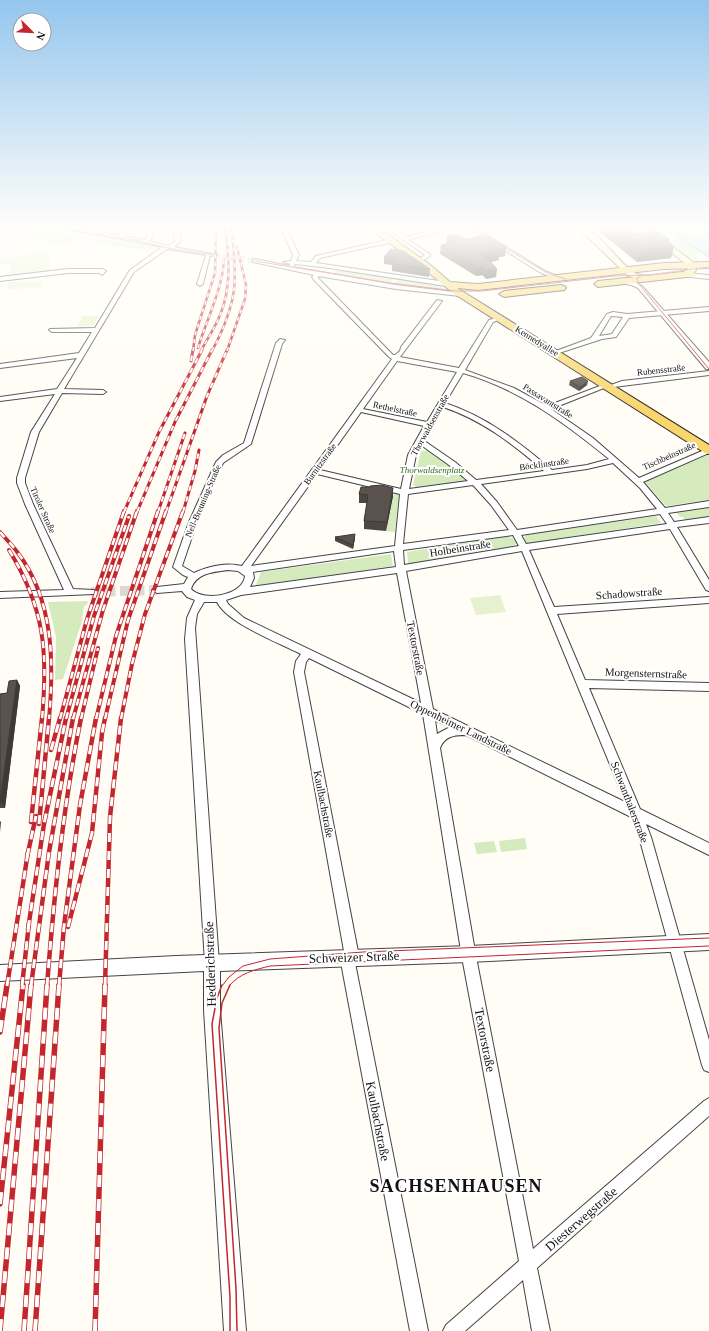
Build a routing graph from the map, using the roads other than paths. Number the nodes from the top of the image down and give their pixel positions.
1 (122, 288) edge
2 (326, 288) edge
3 (407, 288) edge
4 (448, 288) edge
5 (460, 288) edge
6 (464, 288) edge
7 (471, 288) edge
8 (542, 288) edge
9 (559, 288) edge
10 (641, 288) edge
11 (539, 290) junction
12 (431, 292) junction
13 (479, 294) junction
14 (504, 294) junction
15 (439, 301) dead end
16 (477, 305) junction
17 (501, 310) junction
18 (709, 310) edge
19 (664, 314) junction
20 (627, 316) junction
21 (52, 330) dead end
22 (96, 330) junction
23 (594, 339) junction
24 (282, 340) dead end
25 (559, 350) junction
26 (82, 356) junction
27 (396, 358) junction
28 (0, 366) edge
29 (709, 367) edge
30 (461, 371) junction
31 (709, 373) edge
32 (611, 385) junction
33 (61, 391) junction
34 (103, 392) dead end
35 (0, 399) edge
36 (441, 404) junction
37 (547, 408) junction
38 (359, 410) junction
39 (429, 425) junction
40 (419, 441) junction
41 (709, 445) edge
42 (709, 450) edge
43 (614, 460) junction
44 (314, 471) junction
45 (550, 473) junction
46 (638, 481) junction
47 (476, 483) junction
48 (404, 492) junction
49 (709, 504) edge
50 (662, 511) junction
51 (709, 520) edge
52 (672, 526) junction
53 (516, 533) junction
54 (524, 548) junction
55 (398, 549) junction
56 (253, 557) junction
57 (268, 567) junction
58 (401, 569) junction
59 (245, 570) junction
60 (194, 576) junction
61 (186, 587) junction
62 (709, 588) edge
63 (157, 590) tunnel mouth
64 (91, 592) tunnel mouth
65 (241, 592) junction
66 (70, 593) junction
67 (0, 595) edge
68 (220, 597) junction
69 (201, 599) junction
70 (709, 600) edge
71 (551, 611) junction
72 (308, 652) junction
73 (582, 684) junction
74 (709, 687) edge
75 (428, 711) junction
76 (469, 732) junction
77 (434, 748) junction
78 (636, 813) junction
79 (709, 849) edge
80 (709, 942) edge
81 (674, 944) junction
82 (469, 954) junction
83 (350, 957) junction
84 (212, 963) junction
85 (0, 973) edge
86 (709, 1065) edge
87 (709, 1106) edge
88 (529, 1264) junction
89 (236, 1331) edge
90 (419, 1331) edge
91 (452, 1331) edge
92 (541, 1331) edge

1 - 22 street, Tiroler Straße
2 - 27 street
3 - 12 street
4 - 12 street
5 - 16 main road, Kennedyallee
6 - 13 main road
7 - 13 main road, Kennedyallee
8 - 11 main road
9 - 11 main road
10 - 19 street
11 - 14 main road
12 - 16 street
13 - 14 main road
13 - 17 main road, Kennedyallee
14 - 17 main road
15 - 27 street, Burnitzstraße
16 - 17 main road, Kennedyallee
17 - 25 main road, Kennedyallee
17 - 30 street, Thorwaldsenstraße
17 - 32 main road, Kennedyallee
18 - 19 street
19 - 20 street
19 - 29 street
20 - 23 street
20 - 23 street
21 - 22 street
22 - 26 street, Tiroler Straße
23 - 25 street
24 - 60 street, Nell-Breuning-Straße
25 - 32 main road, Kennedyallee
26 - 28 street
26 - 33 street, Tiroler Straße
27 - 30 street, Passavantstraße
27 - 38 street, Burnitzstraße
30 - 36 street, Thorwaldsenstraße
30 - 37 street, Passavantstraße
31 - 32 street, Rubensstraße
32 - 37 street, Rubensstraße
32 - 41 main road, Kennedyallee
32 - 42 main road, Kennedyallee
33 - 34 street
33 - 35 street
33 - 66 street, Tiroler Straße
36 - 39 street, Thorwaldsenstraße
36 - 45 street
37 - 43 street, Passavantstraße
38 - 39 street, Rethelstraße
38 - 44 street, Burnitzstraße
39 - 40 street, Thorwaldsenstraße
40 - 47 street
40 - 48 street, Thorwaldsenstraße
42 - 46 street, Tischbeinstraße
43 - 45 street, Böcklinstraße
43 - 46 street, Passavantstraße
44 - 48 street
44 - 56 street, Burnitzstraße
45 - 47 street, Böcklinstraße
46 - 50 street, Passavantstraße
47 - 48 street
47 - 53 street, Schwanthalerstraße
48 - 55 street, Thorwaldsenstraße
49 - 50 street, Holbeinstraße
50 - 52 street
50 - 53 street, Holbeinstraße
51 - 52 street, Holbeinstraße
52 - 54 street, Holbeinstraße
52 - 62 street
53 - 54 street, Schwanthalerstraße
53 - 55 street, Holbeinstraße
54 - 58 street, Holbeinstraße
54 - 71 street, Schwanthalerstraße
55 - 57 street, Holbeinstraße
55 - 58 street, Textorstraße
56 - 57 street
56 - 59 street, Burnitzstraße
57 - 59 street, Holbeinstraße
58 - 65 street, Holbeinstraße
58 - 75 street, Textorstraße
59 - 60 street, Holbeinstraße
59 - 65 street
60 - 61 street
61 - 63 street
61 - 69 street
64 - 66 street
65 - 68 street, Holbeinstraße
66 - 67 street
68 - 69 street, Holbeinstraße
68 - 72 street, Oppenheimer Landstraße
69 - 84 street, Hedderichstraße
70 - 71 street, Schadowstraße
71 - 73 street, Schwanthalerstraße
72 - 75 street, Oppenheimer Landstraße
72 - 83 street, Kaulbachstraße
73 - 74 street, Morgensternstraße
73 - 78 street, Schwanthalerstraße
75 - 76 street, Oppenheimer Landstraße
75 - 77 street, Textorstraße
76 - 77 street
76 - 78 street, Oppenheimer Landstraße
77 - 82 street, Textorstraße
78 - 79 street, Oppenheimer Landstraße
78 - 81 street, Schwanthalerstraße
80 - 81 street, Schweizer Straße
81 - 82 street, Schweizer Straße
81 - 86 street, Schwanthalerstraße
82 - 83 street, Schweizer Straße
82 - 88 street, Textorstraße
83 - 84 street, Schweizer Straße
83 - 90 street, Kaulbachstraße
84 - 85 street, Schweizer Straße
84 - 89 street, Hedderichstraße
87 - 88 street, Diesterwegstraße
88 - 91 street, Diesterwegstraße
88 - 92 street, Textorstraße

